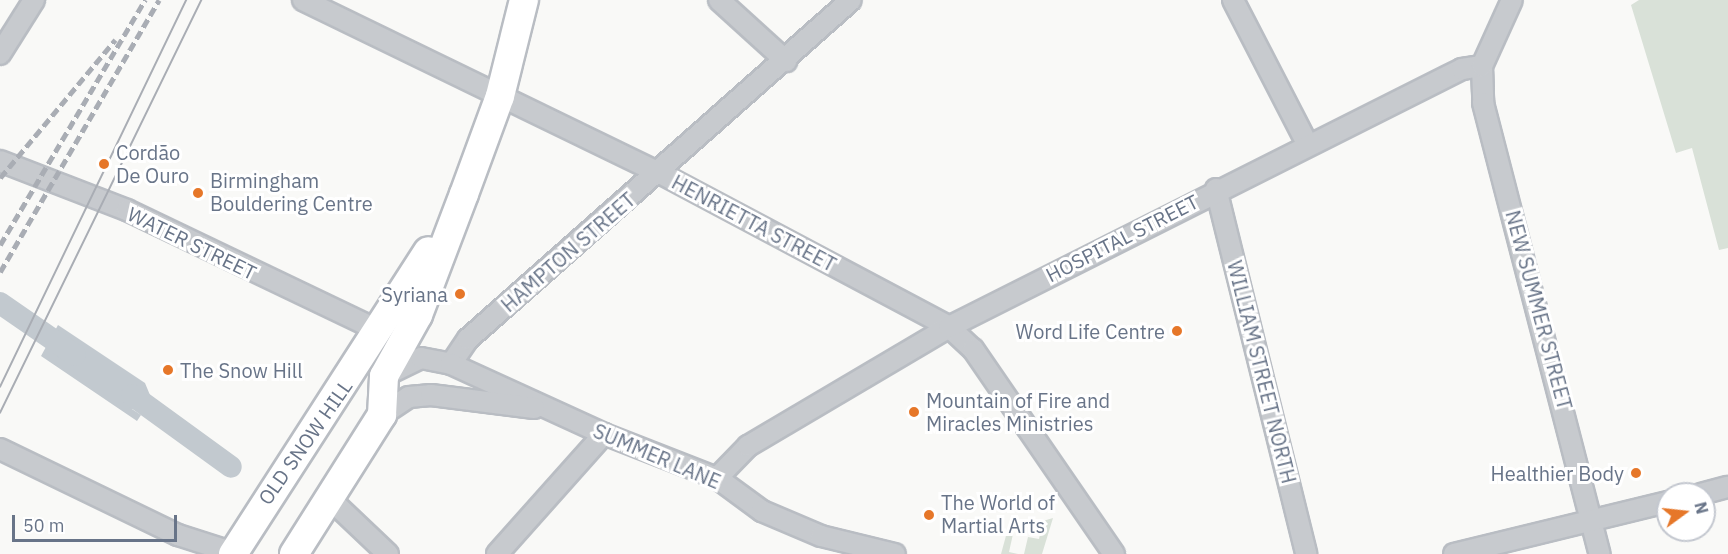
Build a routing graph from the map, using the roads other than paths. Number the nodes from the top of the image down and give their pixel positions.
1 (34, 0) edge
2 (303, 0) edge
3 (524, 0) edge
4 (719, 0) edge
5 (851, 0) edge
6 (1233, 0) edge
7 (1512, 0) edge
8 (0, 54) edge
9 (786, 61) junction
10 (1482, 66) junction
11 (500, 96) junction
12 (1308, 145) junction
13 (0, 161) edge
14 (657, 172) junction
15 (1216, 189) junction
16 (464, 194) junction
17 (949, 327) junction
18 (380, 331) junction
19 (451, 364) junction
20 (384, 376) junction
21 (551, 411) junction
22 (382, 415) junction
23 (604, 434) junction
24 (0, 449) edge
25 (717, 478) junction
26 (278, 481) junction
27 (332, 501) junction
28 (1656, 505) edge
29 (1593, 521) junction
30 (234, 553) edge
31 (294, 554) edge
32 (388, 554) edge
33 (497, 554) edge
34 (896, 554) edge
35 (1114, 554) edge
36 (1306, 554) edge
37 (1454, 554) edge
38 (1600, 554) edge

1 - 8 street
2 - 11 street, HENRIETTA STREET
3 - 11 main road
4 - 9 street
5 - 9 street, HAMPTON STREET
6 - 12 street
7 - 10 street
9 - 14 street, HAMPTON STREET
10 - 12 street, HOSPITAL STREET
10 - 29 street, NEW SUMMER STREET
11 - 14 street, HENRIETTA STREET
11 - 16 main road
12 - 15 street, HOSPITAL STREET
13 - 18 street, WATER STREET
14 - 17 street, HENRIETTA STREET
14 - 19 street, HAMPTON STREET
15 - 17 street, HOSPITAL STREET
15 - 36 street, WILLIAM STREET NORTH
16 - 18 main road, OLD SNOW HILL
16 - 20 main road
17 - 25 street, HOSPITAL STREET
17 - 35 street, HENRIETTA STREET
18 - 26 main road, OLD SNOW HILL
19 - 20 street, SUMMER LANE
19 - 21 street, SUMMER LANE
20 - 22 main road
20 - 26 main road
21 - 22 street, SUMMER LANE
21 - 23 street, SUMMER LANE
22 - 27 main road
23 - 25 street, SUMMER LANE
23 - 33 street
24 - 30 street
25 - 34 street, SUMMER LANE
26 - 30 main road, OLD SNOW HILL
27 - 31 main road
27 - 32 street
28 - 29 street
29 - 37 street
29 - 38 street, NEW SUMMER STREET

